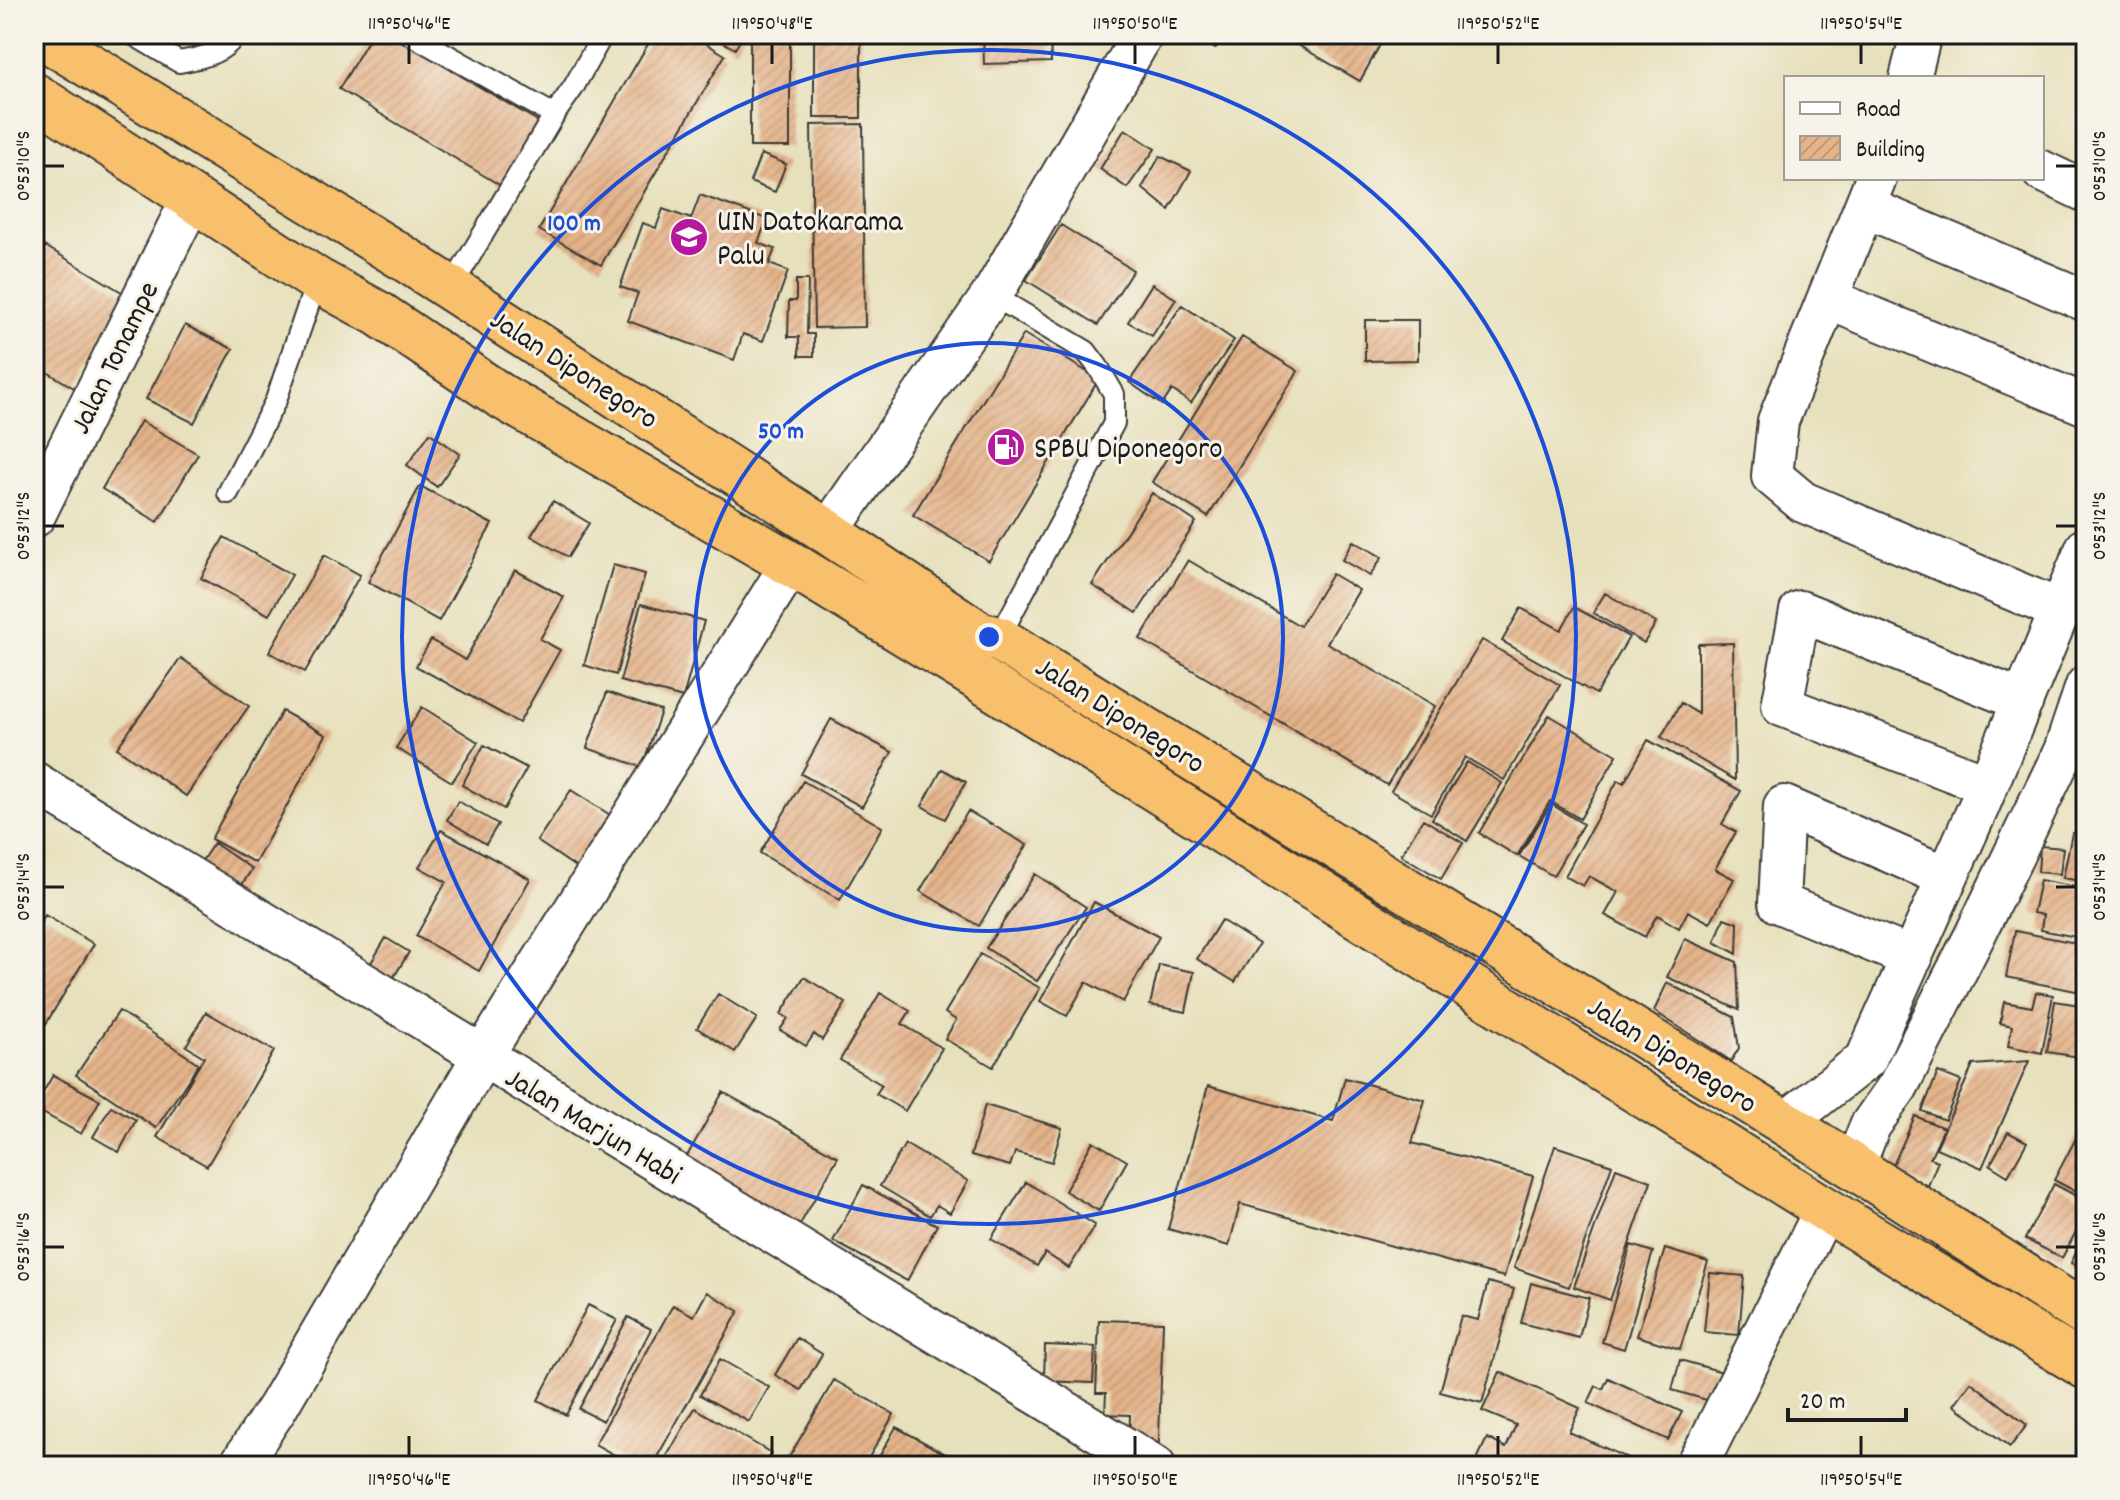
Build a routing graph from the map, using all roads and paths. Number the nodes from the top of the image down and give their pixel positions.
1 (38, 34) edge
2 (132, 34) edge
3 (236, 34) edge
4 (410, 34) edge
5 (603, 34) edge
6 (1143, 34) edge
7 (1921, 34) edge
8 (1910, 76) edge
9 (34, 95) edge
10 (554, 115) junction
11 (2044, 172) edge
12 (1870, 192) edge
13 (2086, 192) edge
14 (192, 198) junction
15 (405, 259) junction
16 (317, 280) junction
17 (451, 288) junction
18 (992, 295) junction
19 (1828, 299) junction
20 (2086, 301) edge
21 (379, 314) junction
22 (2086, 405) edge
23 (228, 493) dead end
24 (34, 517) edge
25 (828, 532) junction
26 (2086, 548) edge
27 (791, 564) junction
28 (2060, 610) junction
29 (999, 639) junction
30 (973, 675) junction
31 (2086, 686) edge
32 (2023, 701) junction
33 (2075, 753) edge
34 (34, 782) edge
35 (1988, 785) junction
36 (1947, 877) junction
37 (1912, 958) junction
38 (482, 1057) junction
39 (1785, 1123) junction
40 (1854, 1167) junction
41 (1825, 1209) junction
42 (2086, 1315) edge
43 (2086, 1367) edge
44 (239, 1466) edge
45 (1155, 1466) edge
46 (1695, 1466) edge

1 - 15 highway, Jalan Diponegoro
2 - 3 lane
4 - 10 lane
5 - 10 lane
6 - 18 street
7 - 8 street
9 - 14 highway, Jalan Diponegoro
10 - 17 lane
11 - 13 street
12 - 19 street
12 - 20 street
14 - 16 highway, Jalan Diponegoro
14 - 24 street, Jalan Tonampe
15 - 17 highway, Jalan Diponegoro
15 - 21 highway
16 - 21 highway, Jalan Diponegoro
16 - 23 lane
17 - 25 highway, Jalan Diponegoro
18 - 25 street
18 - 29 lane
19 - 22 street
19 - 28 street
21 - 27 highway, Jalan Diponegoro
25 - 29 highway, Jalan Diponegoro
26 - 28 street
27 - 30 highway, Jalan Diponegoro
27 - 38 street
28 - 32 street
29 - 30 lane
29 - 39 highway, Jalan Diponegoro
30 - 41 highway, Jalan Diponegoro
31 - 33 street
32 - 35 street
32 - 35 street
33 - 40 street
34 - 38 street, Jalan Marjun Habi
35 - 36 street
36 - 37 street
36 - 37 street
37 - 39 street
38 - 44 street
38 - 45 street, Jalan Marjun Habi
39 - 40 highway, Jalan Diponegoro
40 - 42 highway, Jalan Diponegoro
41 - 43 highway, Jalan Diponegoro
41 - 46 street

